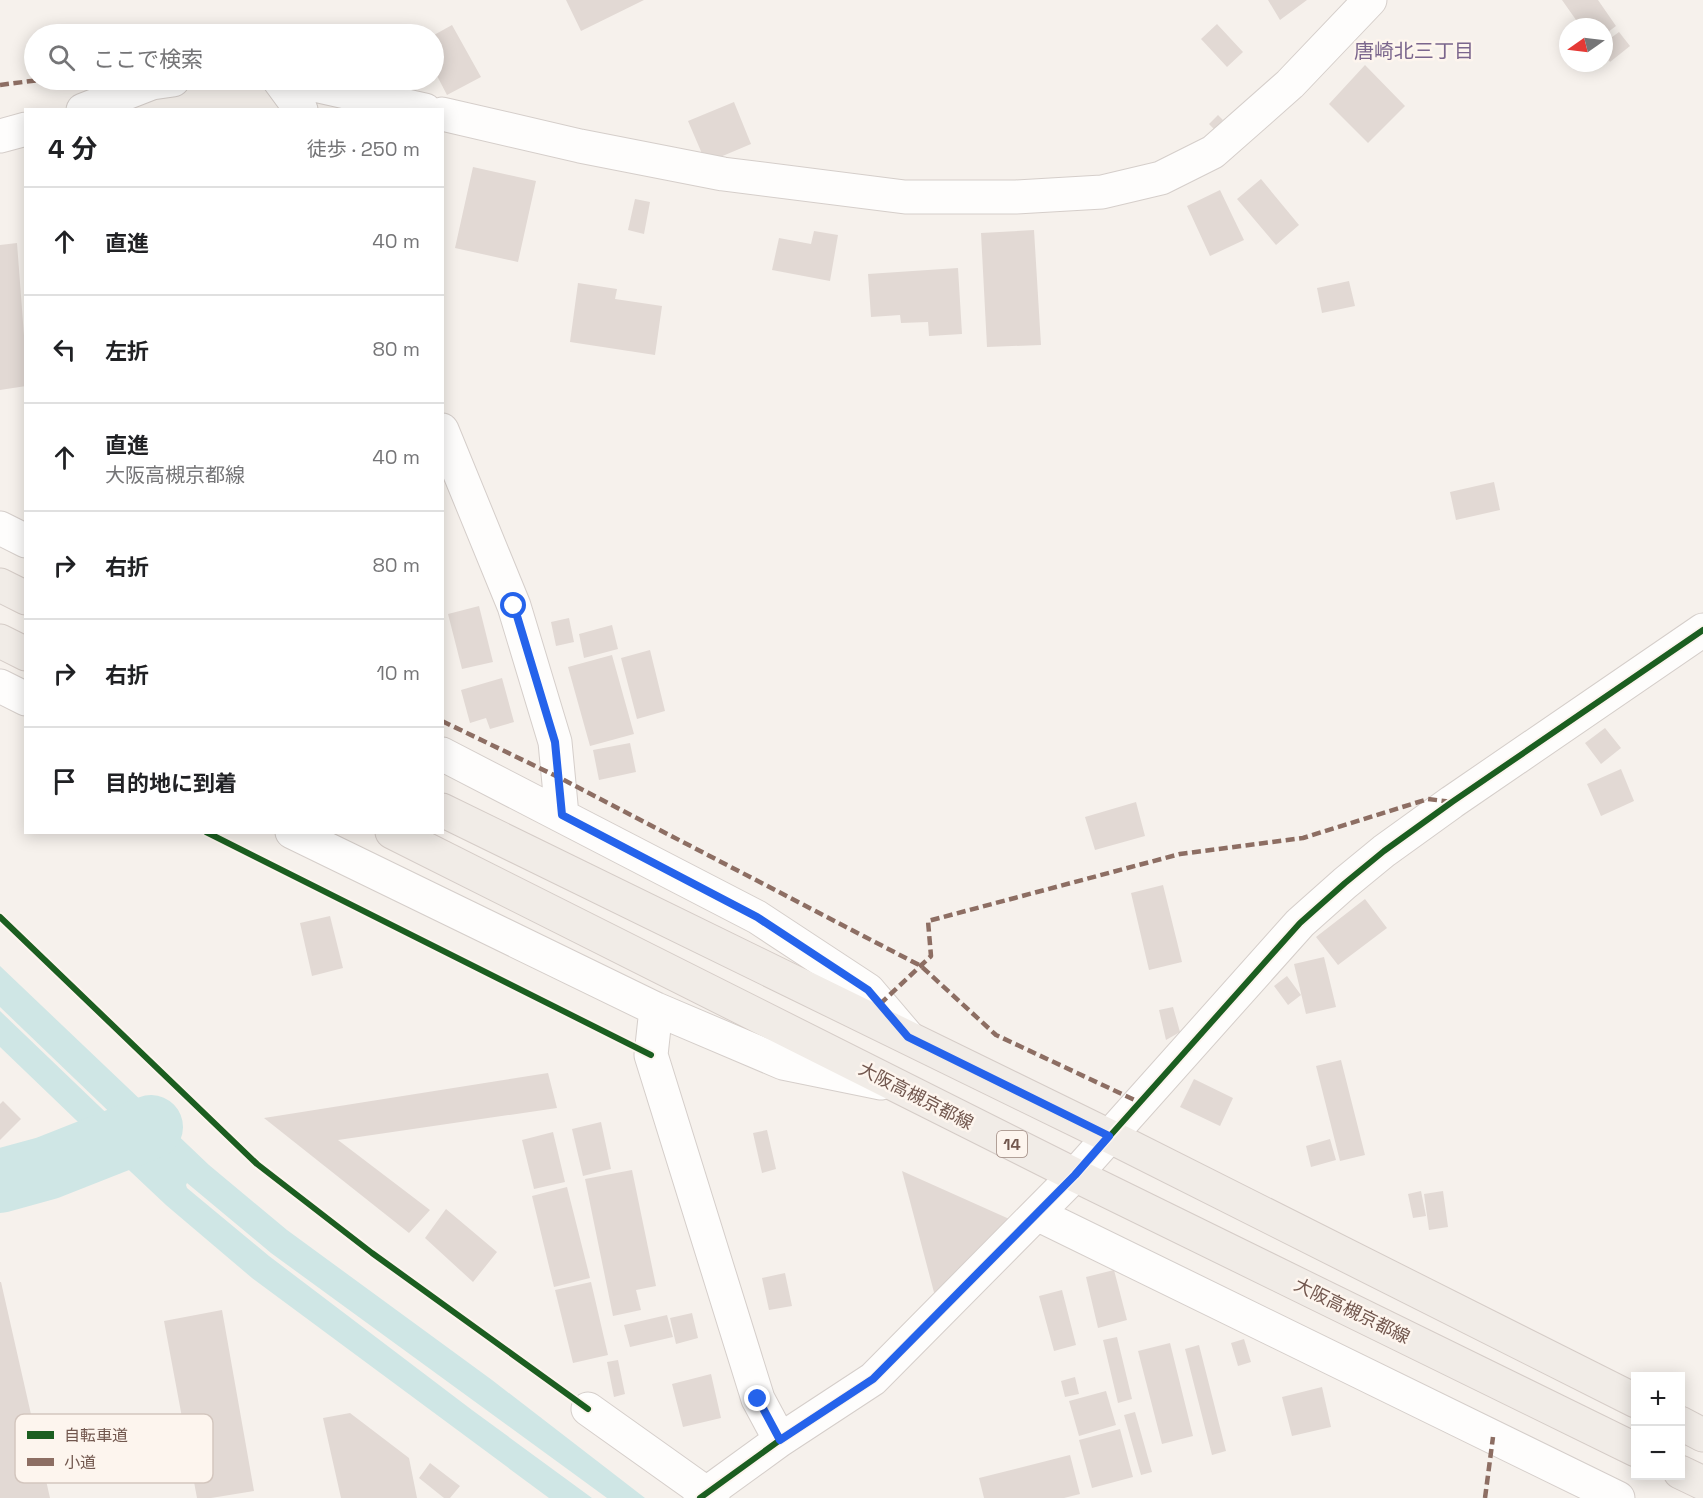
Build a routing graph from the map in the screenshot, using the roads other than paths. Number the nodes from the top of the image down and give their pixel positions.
1 (1370, 0) edge
2 (134, 90) edge
3 (286, 90) edge
4 (336, 90) edge
5 (88, 108) edge
6 (300, 108) edge
7 (416, 108) edge
8 (444, 114) edge
9 (24, 130) edge
10 (0, 136) edge
11 (444, 435) edge
12 (0, 528) edge
13 (24, 540) edge
14 (0, 585) edge
15 (24, 597) edge
16 (1703, 630) edge
17 (0, 641) edge
18 (24, 653) edge
19 (0, 686) edge
20 (24, 698) edge
21 (444, 755) edge
22 (444, 811) edge
23 (562, 815) junction
24 (296, 834) edge
25 (396, 834) edge
26 (656, 1009) junction
27 (908, 1037) junction
28 (895, 1086) junction
29 (1109, 1136) junction
30 (1075, 1175) junction
31 (1037, 1214) junction
32 (1631, 1399) edge
33 (588, 1408) dead end
34 (1685, 1426) edge
35 (1703, 1435) edge
36 (780, 1440) junction
37 (1631, 1448) edge
38 (1685, 1474) edge
39 (1703, 1483) edge
40 (706, 1497) edge
41 (1618, 1498) edge

1 - 8 street
2 - 5 street
3 - 6 street
4 - 7 street
9 - 10 street
11 - 23 street
12 - 13 street
14 - 15 main road
16 - 29 street
17 - 18 main road
19 - 20 street
21 - 23 street
22 - 27 main road
23 - 27 street
24 - 26 street
25 - 28 main road, 大阪高槻京都線 / 14
26 - 28 street
26 - 36 street
27 - 29 main road
28 - 30 main road, 大阪高槻京都線 / 14
29 - 30 street
29 - 32 main road
30 - 31 street
30 - 37 main road, 大阪高槻京都線 / 14
31 - 36 street
31 - 41 street
33 - 40 street
34 - 35 main road
36 - 40 street
38 - 39 main road

